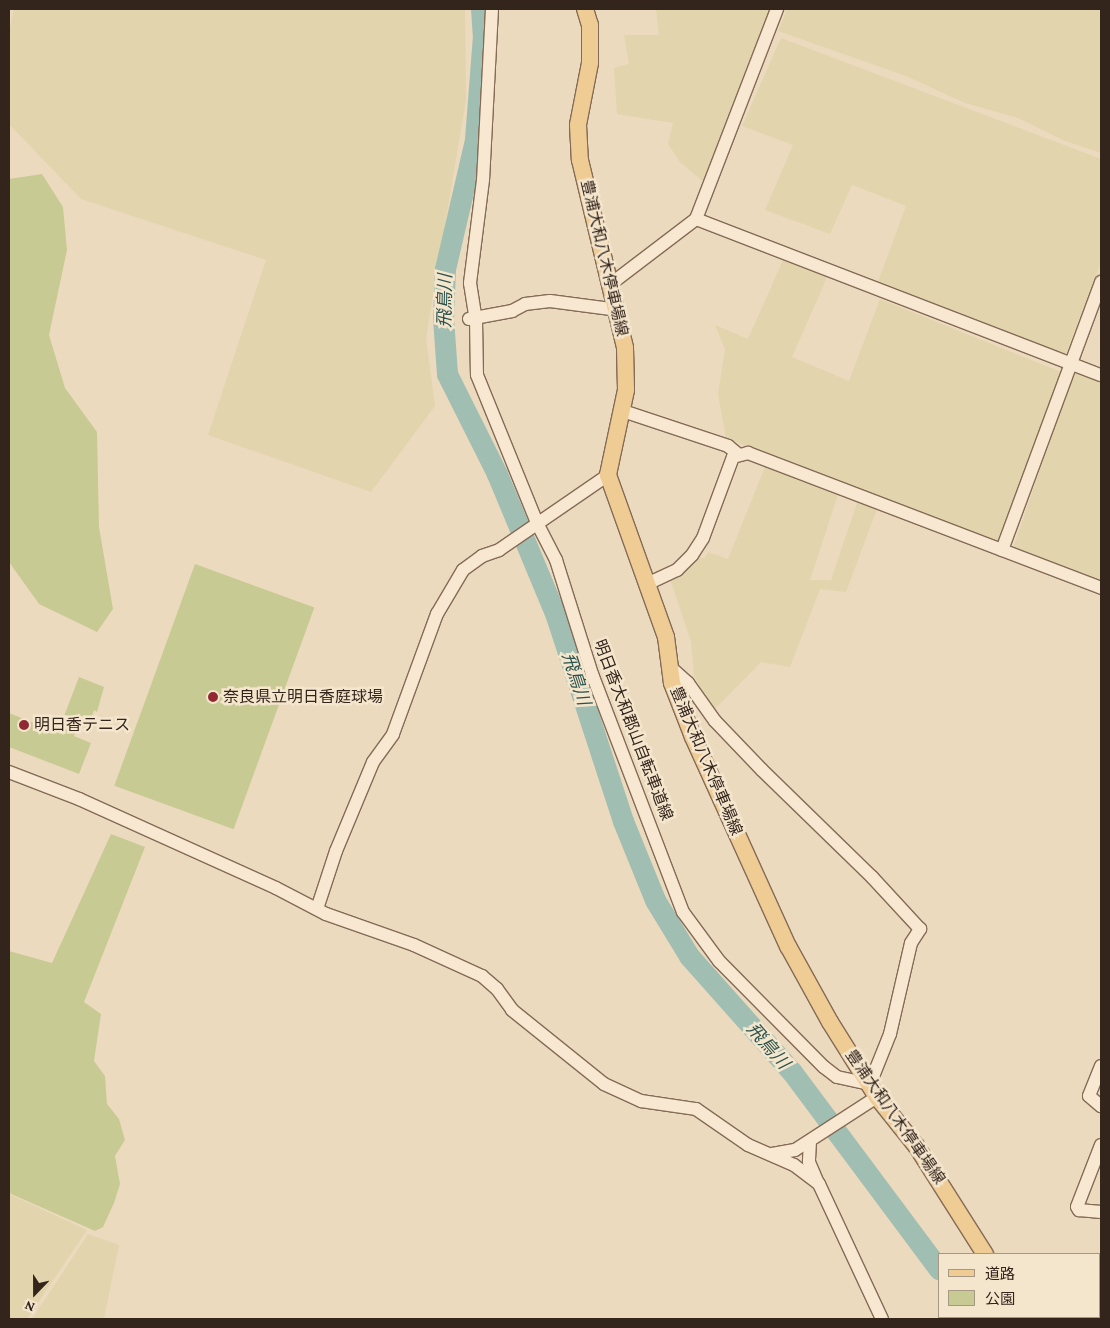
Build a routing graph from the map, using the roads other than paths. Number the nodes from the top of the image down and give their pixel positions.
1 (492, 9) edge
2 (585, 9) edge
3 (777, 9) edge
4 (696, 219) junction
5 (1101, 282) edge
6 (612, 283) junction
7 (618, 310) junction
8 (473, 320) junction
9 (1070, 364) junction
10 (1101, 375) edge
11 (623, 411) junction
12 (739, 455) junction
13 (608, 475) junction
14 (535, 525) junction
15 (1002, 550) junction
16 (649, 584) junction
17 (1101, 588) edge
18 (670, 667) junction
19 (9, 772) edge
20 (317, 909) junction
21 (1101, 1066) edge
22 (872, 1094) junction
23 (1101, 1106) edge
24 (814, 1137) junction
25 (1101, 1145) edge
26 (770, 1155) junction
27 (819, 1184) junction
28 (1101, 1212) edge
29 (984, 1253) edge
30 (882, 1319) edge

1 - 8 street, 明日香大和郡山自転車道線
2 - 6 main road, 豊浦大和八木停車場線
3 - 4 street
4 - 6 street
4 - 9 street
5 - 9 street
6 - 7 main road, 豊浦大和八木停車場線
7 - 8 street
7 - 11 main road, 豊浦大和八木停車場線
8 - 14 street, 明日香大和郡山自転車道線
9 - 10 street
9 - 15 street
11 - 12 street
11 - 13 main road, 豊浦大和八木停車場線
12 - 15 street
12 - 16 street
13 - 14 street
13 - 16 main road, 豊浦大和八木停車場線
14 - 20 street
14 - 22 street, 明日香大和郡山自転車道線
15 - 17 street
16 - 18 main road, 豊浦大和八木停車場線
18 - 22 main road, 豊浦大和八木停車場線
18 - 22 street
19 - 20 street
20 - 26 street
21 - 23 street
22 - 24 street
22 - 29 main road, 豊浦大和八木停車場線
24 - 26 street
24 - 27 street
25 - 28 street
26 - 27 street
27 - 30 street

